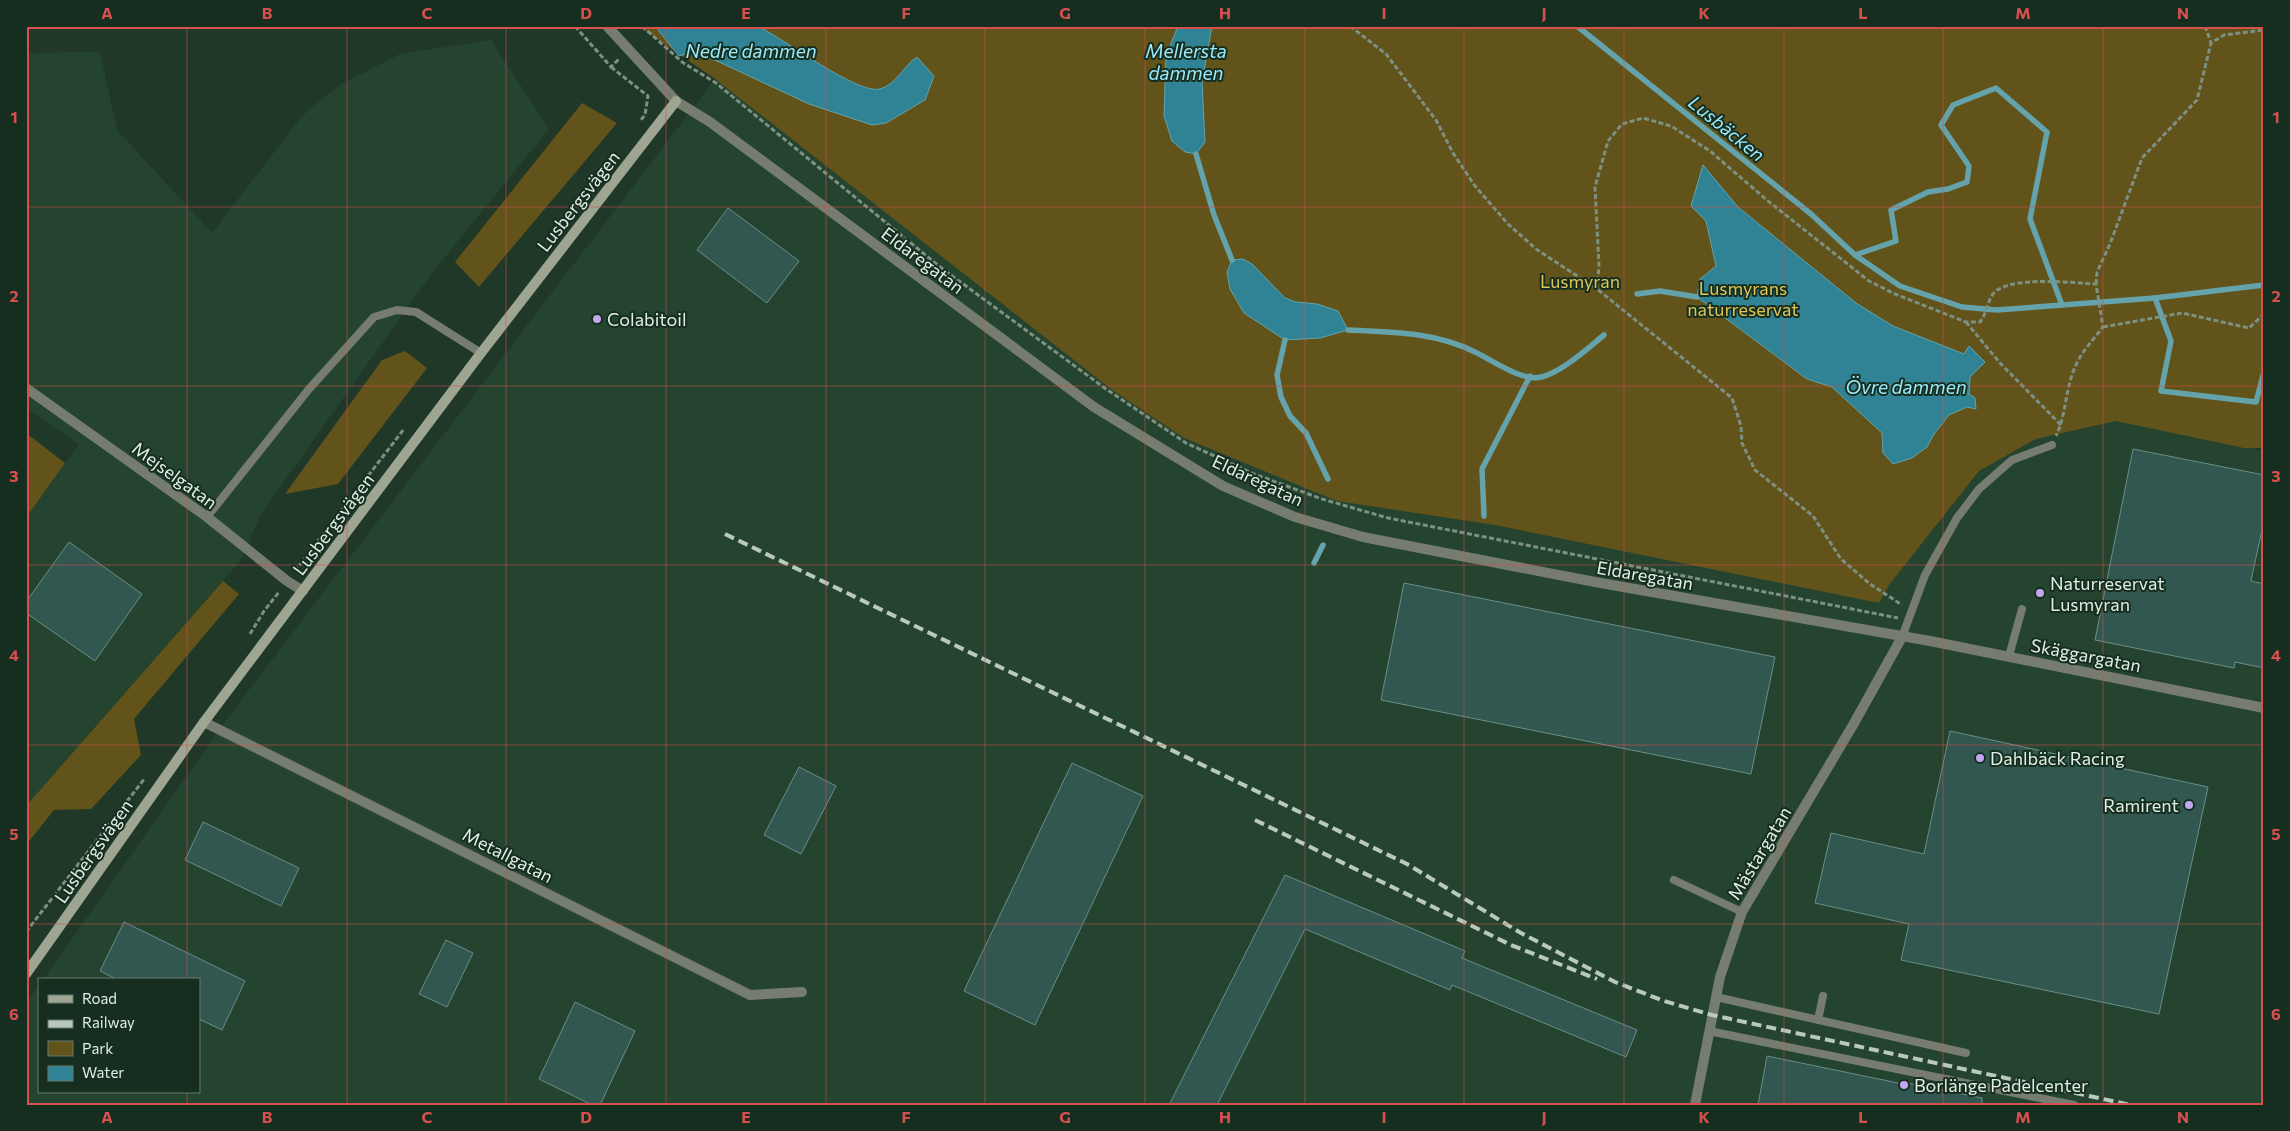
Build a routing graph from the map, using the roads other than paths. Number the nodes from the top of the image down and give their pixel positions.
1 (607, 26) edge
2 (676, 101) junction
3 (481, 353) junction
4 (26, 388) edge
5 (2052, 445) dead end
6 (206, 517) junction
7 (303, 591) junction
8 (2022, 609) dead end
9 (1902, 637) junction
10 (2009, 656) junction
11 (2264, 708) edge
12 (204, 722) junction
13 (1674, 880) dead end
14 (1742, 912) junction
15 (26, 974) edge
16 (802, 992) dead end
17 (1823, 996) dead end
18 (1716, 997) junction
19 (1818, 1020) junction
20 (1709, 1031) junction
21 (1966, 1053) dead end
22 (1696, 1105) edge
23 (2074, 1105) edge

1 - 2 street, Eldaregatan
2 - 3 street, Lusbergsvägen
2 - 9 street, Eldaregatan
3 - 6 lane
3 - 7 street, Lusbergsvägen
4 - 6 street, Mejselgatan
5 - 9 lane
6 - 7 street, Mejselgatan
7 - 12 street, Lusbergsvägen
8 - 10 lane
9 - 10 street, Skäggargatan
9 - 14 street, Mästargatan
10 - 11 street, Skäggargatan
12 - 15 street, Lusbergsvägen
12 - 16 street, Metallgatan
13 - 14 lane
14 - 18 street, Mästargatan
17 - 19 lane
18 - 19 lane
18 - 20 street, Mästargatan
19 - 21 lane
20 - 22 street, Mästargatan
20 - 23 lane

